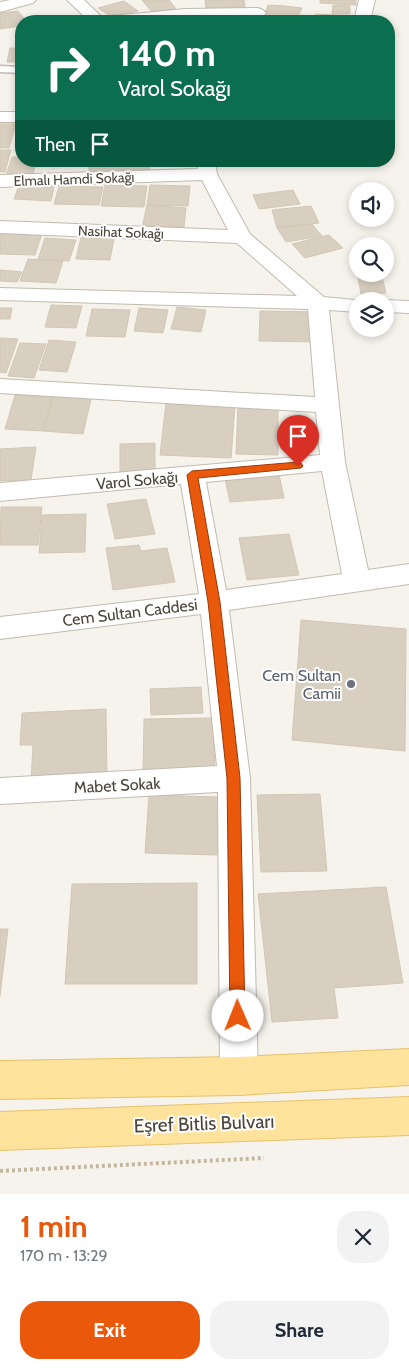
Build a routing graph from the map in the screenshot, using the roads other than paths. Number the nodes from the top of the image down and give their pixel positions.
1 (28, 0) edge
2 (75, 0) edge
3 (367, 0) edge
4 (0, 7) edge
5 (258, 12) edge
6 (91, 15) edge
7 (175, 15) edge
8 (363, 15) edge
9 (0, 70) edge
10 (15, 70) edge
11 (0, 117) edge
12 (15, 117) edge
13 (207, 168) edge
14 (0, 181) edge
15 (0, 227) edge
16 (242, 236) junction
17 (0, 294) edge
18 (318, 303) junction
19 (349, 305) edge
20 (394, 306) edge
21 (409, 307) edge
22 (0, 386) edge
23 (329, 405) junction
24 (333, 462) junction
25 (192, 475) junction
26 (0, 492) edge
27 (409, 574) edge
28 (357, 581) junction
29 (214, 602) junction
30 (0, 628) edge
31 (234, 778) junction
32 (0, 791) edge
33 (409, 1067) edge
34 (239, 1076) junction
35 (0, 1080) edge
36 (409, 1116) edge
37 (0, 1131) edge

1 - 4 street
2 - 6 street
3 - 8 street
5 - 7 street
9 - 10 lane
11 - 12 street
13 - 14 street, Elmalı Hamdi Sokağı
13 - 16 street
15 - 16 street, Nasihat Sokağı
16 - 18 street
17 - 18 street
18 - 19 street
18 - 23 street
20 - 21 street
22 - 23 street
23 - 24 street
24 - 25 street, Varol Sokağı
24 - 28 street
25 - 26 street, Varol Sokağı
25 - 29 street
27 - 28 street, Cem Sultan Caddesi
28 - 29 street, Cem Sultan Caddesi
29 - 30 street, Cem Sultan Caddesi
29 - 31 street
31 - 32 street, Mabet Sokak
31 - 34 street
33 - 34 main road
34 - 35 main road
36 - 37 main road, Eşref Bitlis Bulvarı

